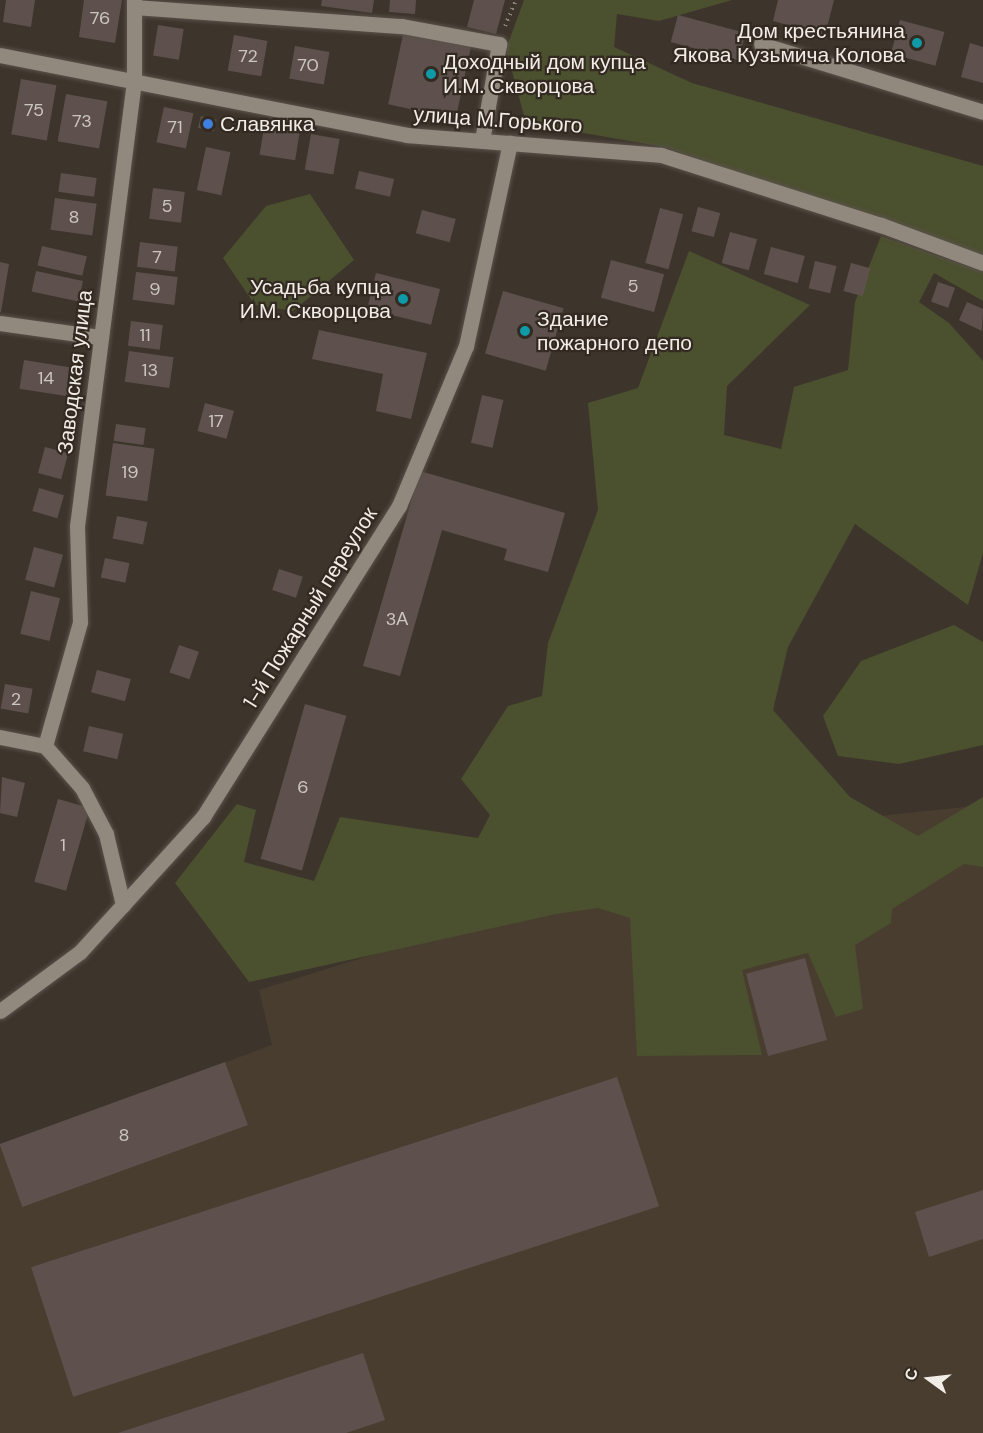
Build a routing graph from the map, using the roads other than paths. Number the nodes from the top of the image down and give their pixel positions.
1 (134, 4) edge
2 (761, 44) dead end
3 (0, 55) edge
4 (134, 81) junction
5 (983, 112) edge
6 (482, 140) junction
7 (510, 143) junction
8 (983, 263) edge
9 (0, 322) edge
10 (99, 337) junction
11 (0, 737) edge
12 (45, 746) junction
13 (123, 905) junction
14 (0, 1011) edge

1 - 4 street, Заводская улица
1 - 6 street
2 - 5 street
3 - 4 street, улица М.Горького
4 - 6 street, улица М.Горького
4 - 10 street, Заводская улица
6 - 7 street, улица М.Горького
7 - 8 street, улица М.Горького
7 - 13 street, 1-й Пожарный переулок
9 - 10 street
10 - 12 street, Заводская улица
11 - 12 street
12 - 13 street
13 - 14 street, 1-й Пожарный переулок

